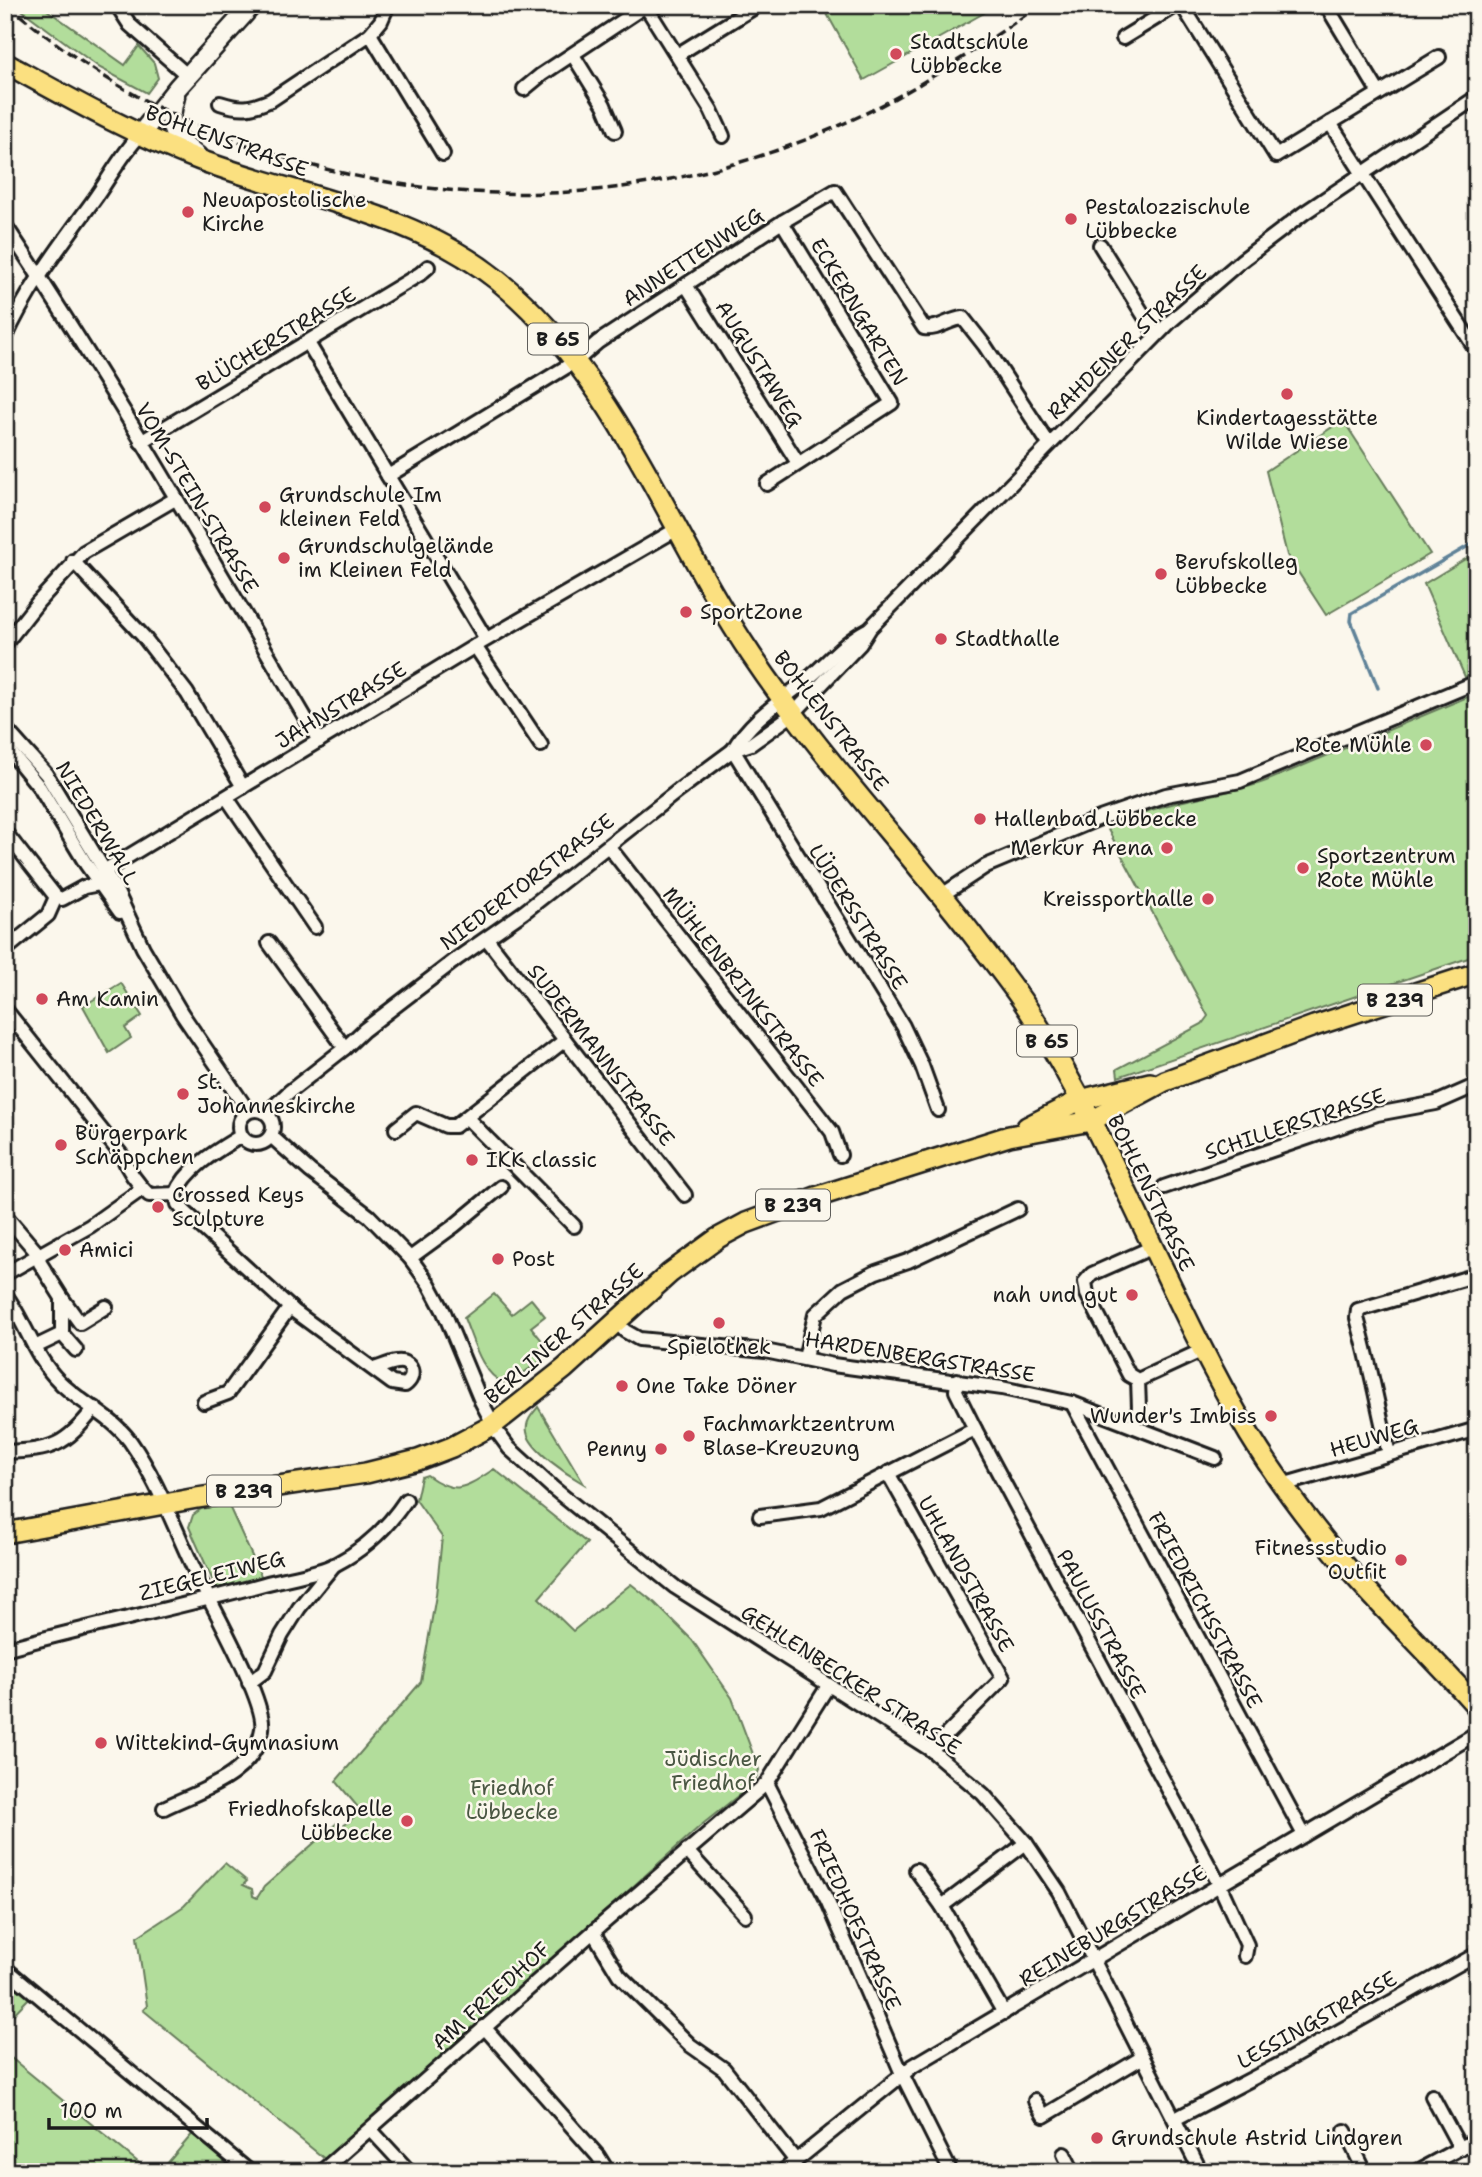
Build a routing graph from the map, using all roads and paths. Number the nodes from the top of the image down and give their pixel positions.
1 (117, 5) edge
2 (252, 5) edge
3 (388, 5) edge
4 (758, 5) edge
5 (1179, 5) edge
6 (1326, 5) edge
7 (645, 6) edge
8 (370, 34) junction
9 (1124, 38) dead end
10 (573, 55) junction
11 (677, 55) junction
12 (1439, 57) dead end
13 (5, 62) edge
14 (183, 82) junction
15 (524, 89) dead end
16 (1379, 93) junction
17 (1477, 97) edge
18 (220, 103) dead end
19 (1329, 123) junction
20 (615, 131) dead end
21 (140, 135) junction
22 (723, 136) dead end
23 (443, 154) dead end
24 (204, 161) junction
25 (1361, 173) junction
26 (835, 191) joint
27 (782, 222) junction
28 (5, 225) edge
29 (1100, 244) dead end
30 (428, 267) dead end
31 (40, 276) junction
32 (687, 285) junction
33 (1156, 335) junction
34 (5, 339) edge
35 (308, 342) junction
36 (1477, 351) edge
37 (576, 361) junction
38 (141, 442) junction
39 (1049, 444) junction
40 (798, 463) junction
41 (388, 476) junction
42 (767, 484) dead end
43 (175, 499) junction
44 (677, 529) junction
45 (74, 561) junction
46 (870, 628) junction
47 (481, 643) junction
48 (5, 644) edge
49 (1477, 682) edge
50 (793, 714) junction
51 (5, 728) edge
52 (319, 741) junction
53 (5, 745) edge
54 (541, 745) dead end
55 (733, 750) junction
56 (243, 787) junction
57 (227, 798) junction
58 (5, 832) edge
59 (609, 846) junction
60 (104, 871) junction
61 (99, 884) junction
62 (942, 895) junction
63 (56, 897) junction
64 (315, 927) dead end
65 (487, 939) junction
66 (269, 943) dead end
67 (143, 948) junction
68 (5, 950) edge
69 (1477, 973) edge
70 (5, 1009) edge
71 (565, 1040) junction
72 (345, 1048) junction
73 (1164, 1081) junction
74 (1477, 1085) edge
75 (1080, 1100) junction
76 (938, 1110) dead end
77 (248, 1111) junction
78 (267, 1113) junction
79 (467, 1118) junction
80 (1091, 1121) junction
81 (396, 1129) dead end
82 (241, 1136) junction
83 (271, 1136) junction
84 (1009, 1136) junction
85 (840, 1155) dead end
86 (501, 1187) dead end
87 (1164, 1187) dead end
88 (142, 1189) junction
89 (176, 1194) junction
90 (685, 1195) dead end
91 (1017, 1209) dead end
92 (5, 1215) edge
93 (574, 1226) dead end
94 (1153, 1247) junction
95 (39, 1255) junction
96 (410, 1258) junction
97 (5, 1274) edge
98 (1477, 1275) edge
99 (5, 1294) edge
100 (62, 1298) junction
101 (106, 1307) dead end
102 (290, 1307) junction
103 (616, 1321) junction
104 (62, 1334) junction
105 (76, 1350) dead end
106 (1203, 1350) junction
107 (38, 1353) junction
108 (805, 1358) junction
109 (374, 1369) dead end
110 (957, 1380) junction
111 (1138, 1380) junction
112 (204, 1402) dead end
113 (1072, 1403) junction
114 (95, 1408) junction
115 (493, 1425) junction
116 (1133, 1425) junction
117 (975, 1429) junction
118 (1477, 1429) edge
119 (5, 1452) edge
120 (1389, 1454) junction
121 (1215, 1458) dead end
122 (888, 1473) junction
123 (1282, 1485) junction
124 (406, 1500) dead end
125 (166, 1503) junction
126 (760, 1516) dead end
127 (5, 1534) edge
128 (334, 1565) junction
129 (209, 1600) junction
130 (5, 1649) edge
131 (250, 1683) junction
132 (828, 1686) junction
133 (1477, 1707) edge
134 (1477, 1733) edge
135 (931, 1750) junction
136 (767, 1783) junction
137 (164, 1808) dead end
138 (1304, 1836) junction
139 (1026, 1843) junction
140 (688, 1850) junction
141 (916, 1870) dead end
142 (1219, 1884) junction
143 (942, 1906) junction
144 (745, 1915) dead end
145 (593, 1932) junction
146 (1477, 1954) edge
147 (1245, 1956) dead end
148 (1094, 1959) junction
149 (5, 1968) edge
150 (1004, 2013) junction
151 (484, 2028) junction
152 (1143, 2057) junction
153 (903, 2076) junction
154 (1432, 2096) dead end
155 (1035, 2101) dead end
156 (1175, 2119) junction
157 (371, 2130) junction
158 (1345, 2131) dead end
159 (1477, 2139) edge
160 (1460, 2148) junction
161 (1064, 2154) dead end
162 (796, 2161) junction
163 (250, 2172) edge
164 (321, 2172) edge
165 (410, 2172) edge
166 (608, 2172) edge
167 (782, 2172) edge
168 (951, 2172) edge
169 (1073, 2172) edge
170 (1201, 2172) edge
171 (1365, 2172) edge
172 (1416, 2172) edge

1 - 14 street
2 - 14 street
3 - 8 street
4 - 11 street
5 - 9 street
5 - 19 street
6 - 16 street
7 - 10 street
7 - 11 street
8 - 18 street
8 - 23 street
10 - 15 street
10 - 20 street
11 - 22 street
12 - 16 street
13 - 21 main road, BOHLENSTRASSE / B 65
14 - 21 street
14 - 24 street
16 - 19 street
17 - 25 street, RAHDENER STRASSE
19 - 25 street
21 - 24 main road, BOHLENSTRASSE / B 65
21 - 31 street
24 - 37 main road, BOHLENSTRASSE / B 65
25 - 33 street, RAHDENER STRASSE
25 - 36 street
26 - 27 street, ANNETTENWEG
26 - 39 street, ECKERNGARTEN
27 - 32 street, ANNETTENWEG
27 - 40 street, ECKERNGARTEN
28 - 31 street, VOM-STEIN-STRASSE
29 - 33 street
30 - 35 street, BLÜCHERSTRASSE
31 - 34 street
31 - 38 street, VOM-STEIN-STRASSE
32 - 37 street, ANNETTENWEG
32 - 40 street, AUGUSTAWEG
33 - 39 street, RAHDENER STRASSE
35 - 38 street, BLÜCHERSTRASSE
35 - 41 street
37 - 41 street, ANNETTENWEG
37 - 44 main road, BOHLENSTRASSE / B 65
38 - 43 street, VOM-STEIN-STRASSE
39 - 46 street, RAHDENER STRASSE
40 - 42 street, ECKERNGARTEN
41 - 47 street
43 - 45 street
43 - 52 street, VOM-STEIN-STRASSE
44 - 47 street, JAHNSTRASSE
44 - 50 main road, BOHLENSTRASSE / B 65
45 - 48 street
45 - 56 street
46 - 50 street, RAHDENER STRASSE
46 - 50 street, RAHDENER STRASSE
47 - 52 street, JAHNSTRASSE
47 - 54 street
49 - 62 street
50 - 55 street, NIEDERTORSTRASSE
50 - 55 street, NIEDERTORSTRASSE
50 - 62 main road, BOHLENSTRASSE / B 65
51 - 60 street, NIEDERWALL
52 - 56 street, JAHNSTRASSE
53 - 61 street, NIEDERWALL
55 - 59 street, NIEDERTORSTRASSE
55 - 76 street, LÜDERSSTRASSE
56 - 57 street, JAHNSTRASSE
57 - 60 street, JAHNSTRASSE
57 - 64 street
58 - 63 street
59 - 65 street, NIEDERTORSTRASSE
59 - 85 street, MÜHLENBRINKSTRASSE
60 - 67 street, NIEDERWALL
61 - 63 street
61 - 67 street, NIEDERWALL
62 - 75 main road, BOHLENSTRASSE / B 65
63 - 68 street
65 - 71 street, SUDERMANNSTRASSE
65 - 72 street, NIEDERTORSTRASSE
66 - 72 street
67 - 77 street, NIEDERWALL
69 - 73 main road, BERLINER STRASSE / B 239
70 - 88 street
71 - 79 street
71 - 90 street, SUDERMANNSTRASSE
72 - 78 street, NIEDERTORSTRASSE
73 - 75 main road, BERLINER STRASSE / B 239
73 - 80 main road, BERLINER STRASSE / B 239
74 - 87 street, SCHILLERSTRASSE
75 - 80 main road, BOHLENSTRASSE / B 65
75 - 84 main road, BERLINER STRASSE / B 239
77 - 78 street
77 - 82 street
78 - 83 street
79 - 81 street
79 - 93 street
80 - 84 main road, BERLINER STRASSE / B 239
80 - 94 main road, BOHLENSTRASSE / B 65
82 - 83 street
82 - 89 street
83 - 96 street
84 - 103 main road, BERLINER STRASSE / B 239
86 - 96 street
88 - 89 street
88 - 95 street
89 - 102 street
91 - 108 street
92 - 95 street
94 - 106 main road, BOHLENSTRASSE / B 65
94 - 111 street
95 - 97 street
95 - 100 street
96 - 115 street
98 - 120 street
99 - 107 street
100 - 101 street
100 - 104 street
102 - 109 street
102 - 112 street
103 - 108 street, HARDENBERGSTRASSE
103 - 115 main road, BERLINER STRASSE / B 239
104 - 105 street
104 - 107 street
106 - 111 street
106 - 123 main road, BOHLENSTRASSE / B 65
107 - 114 street
108 - 110 street, HARDENBERGSTRASSE
110 - 113 street, HARDENBERGSTRASSE
110 - 117 street, PAULUSSTRASSE
111 - 116 street
113 - 116 street, HARDENBERGSTRASSE
113 - 138 street, FRIEDRICHSSTRASSE
114 - 119 street
114 - 125 street
115 - 125 main road, BERLINER STRASSE / B 239
115 - 132 street, GEHLENBECKER STRASSE
116 - 121 street, HARDENBERGSTRASSE
117 - 122 street
117 - 142 street, PAULUSSTRASSE
118 - 120 street, HEUWEG
120 - 123 street, HEUWEG
122 - 126 street
122 - 135 street, UHLANDSTRASSE
123 - 133 main road, B 65
124 - 128 street, ZIEGELEIWEG
125 - 127 main road, BERLINER STRASSE / B 239
125 - 129 street
128 - 129 street, ZIEGELEIWEG
128 - 131 street
129 - 130 street, ZIEGELEIWEG
129 - 131 street
131 - 137 street
132 - 135 street, GEHLENBECKER STRASSE
132 - 136 street, AM FRIEDHOF
134 - 138 street, REINEBURGSTRASSE
135 - 139 street, GEHLENBECKER STRASSE
136 - 140 street, AM FRIEDHOF
136 - 153 street, FRIEDHOFSTRASSE
138 - 142 street, REINEBURGSTRASSE
139 - 143 street
139 - 148 street, GEHLENBECKER STRASSE
140 - 144 street
140 - 145 street, AM FRIEDHOF
141 - 143 street
142 - 147 street, PAULUSSTRASSE
142 - 148 street, REINEBURGSTRASSE
143 - 150 street
145 - 151 street, AM FRIEDHOF
145 - 162 street
146 - 156 street, LESSINGSTRASSE
148 - 150 street, REINEBURGSTRASSE
148 - 152 street, GEHLENBECKER STRASSE
149 - 163 street
150 - 153 street, REINEBURGSTRASSE
151 - 157 street, AM FRIEDHOF
151 - 166 street
152 - 155 street
152 - 156 street, GEHLENBECKER STRASSE
153 - 162 street, REINEBURGSTRASSE
153 - 168 street, FRIEDHOFSTRASSE
154 - 160 street
156 - 170 street, GEHLENBECKER STRASSE
157 - 164 street, AM FRIEDHOF
157 - 165 street
158 - 171 street
159 - 160 street
160 - 172 street
161 - 169 street
162 - 167 street, REINEBURGSTRASSE

